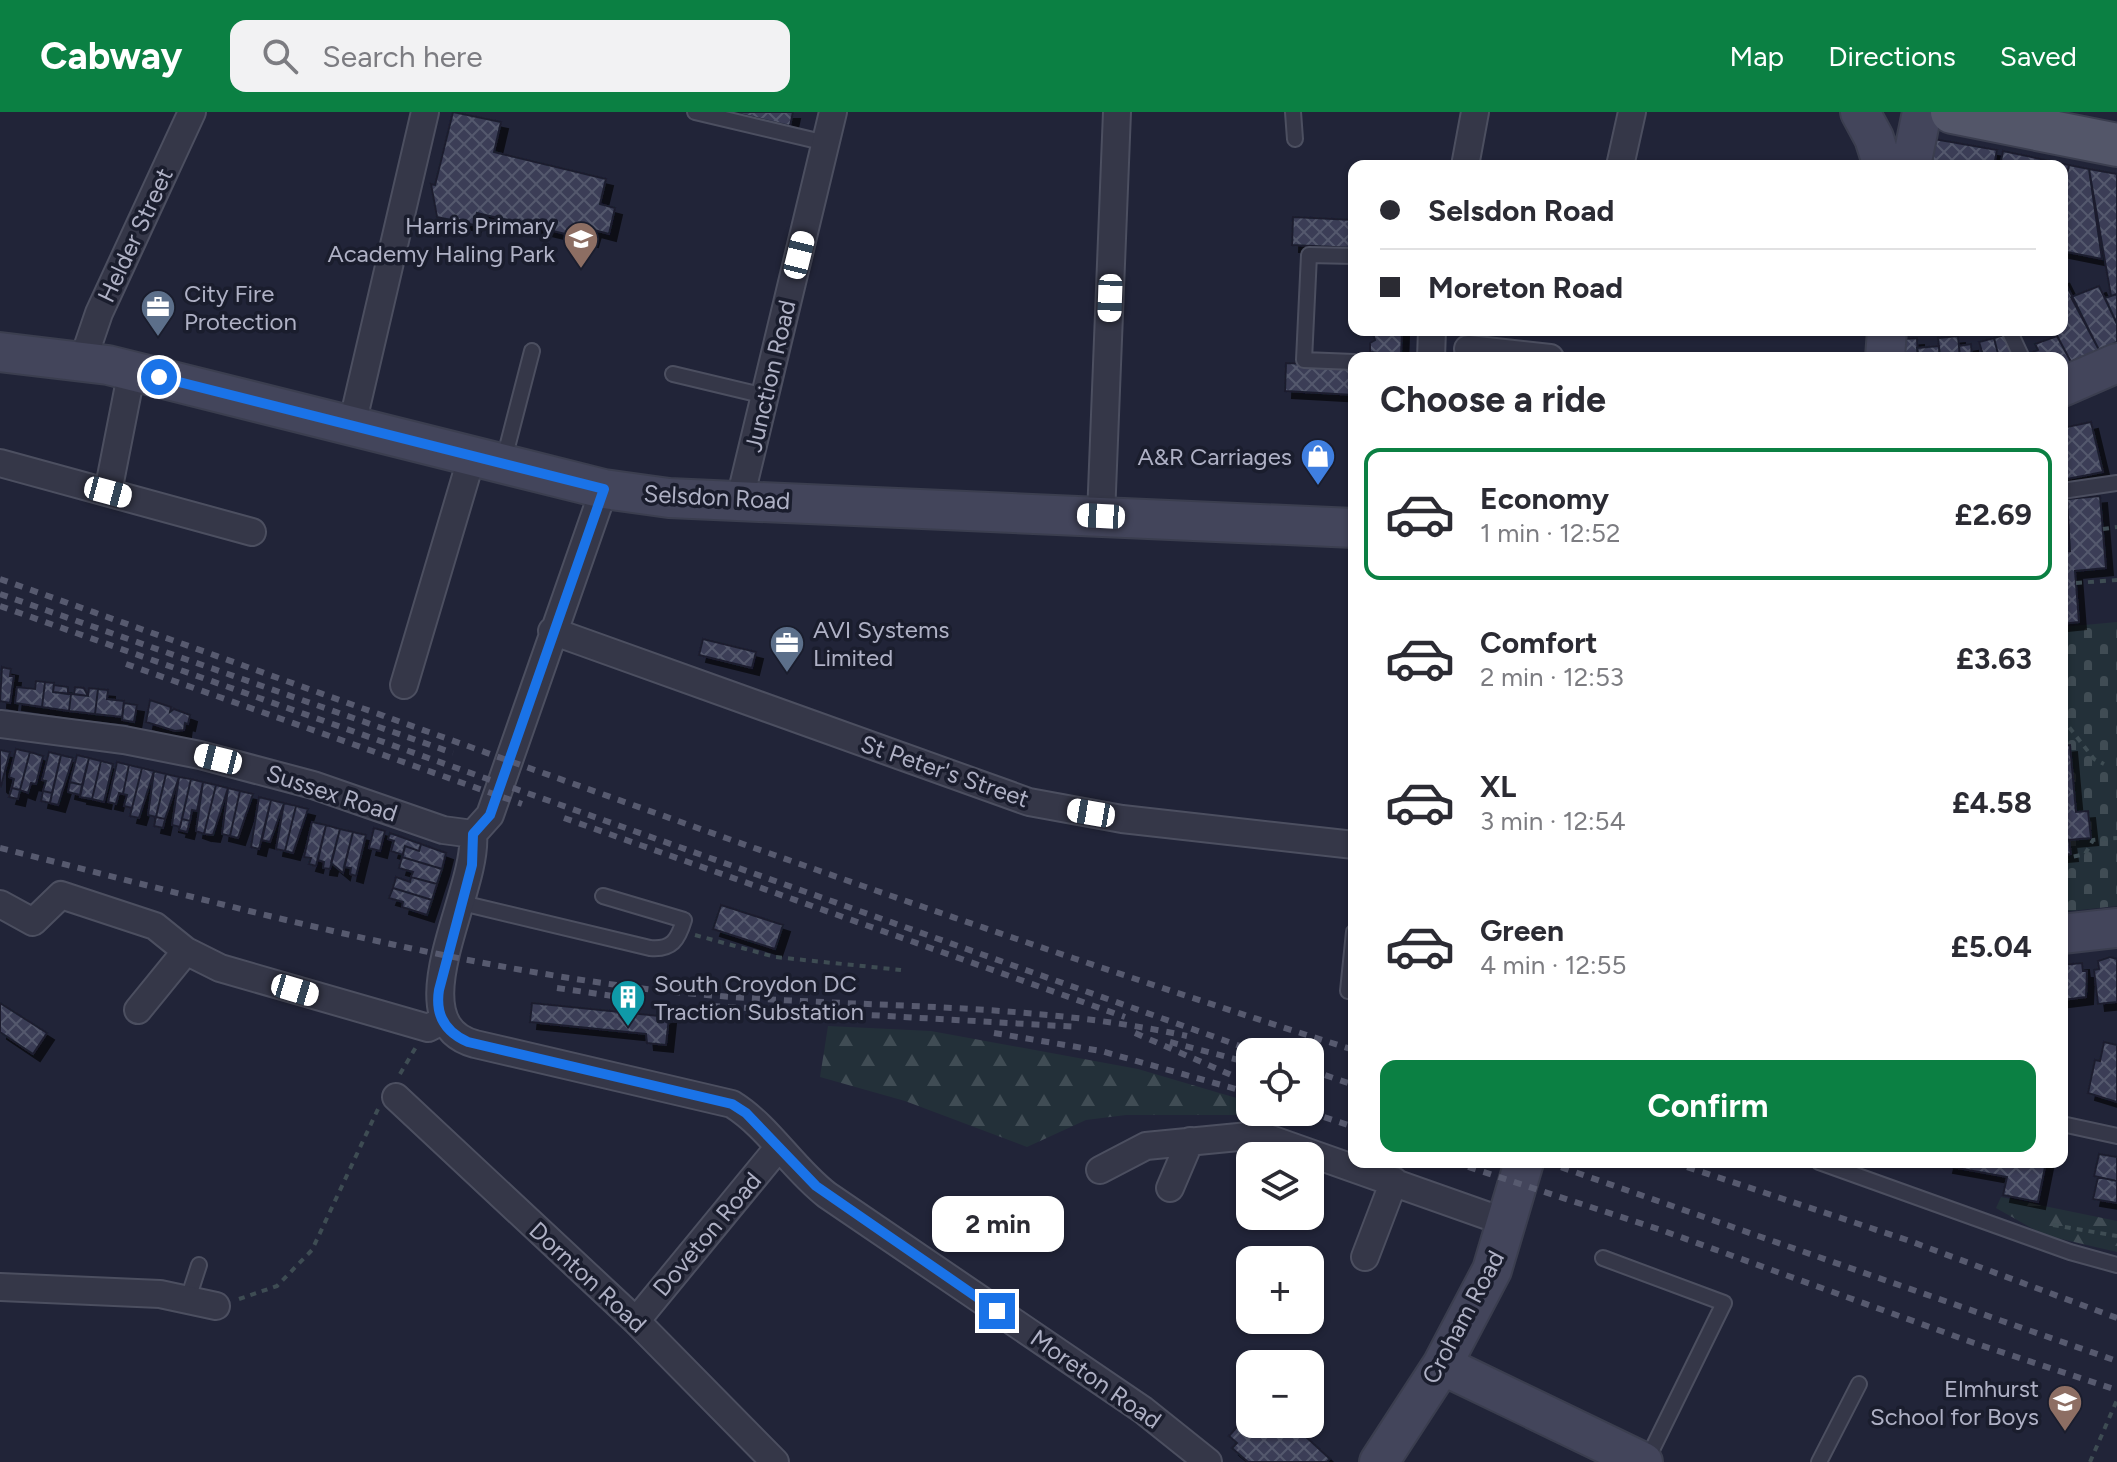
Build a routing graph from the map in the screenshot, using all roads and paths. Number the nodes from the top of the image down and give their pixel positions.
1 (192, 112) edge
2 (425, 112) edge
3 (695, 112) edge
4 (833, 112) edge
5 (1117, 112) edge
6 (1293, 112) edge
7 (1475, 112) edge
8 (1632, 112) edge
9 (1860, 112) edge
10 (1922, 112) edge
11 (1952, 112) edge
12 (1295, 139) dead end
13 (826, 143) junction
14 (2117, 145) edge
15 (1466, 160) edge
16 (1621, 160) edge
17 (1881, 160) edge
18 (1912, 160) edge
19 (1348, 256) edge
20 (1468, 349) dead end
21 (532, 351) dead end
22 (0, 352) edge
23 (1495, 352) edge
24 (83, 360) junction
25 (1348, 362) edge
26 (2117, 363) edge
27 (132, 370) junction
28 (673, 374) dead end
29 (2068, 384) edge
30 (765, 396) junction
31 (352, 425) junction
32 (488, 460) junction
33 (0, 463) edge
34 (2117, 483) edge
35 (604, 489) junction
36 (2068, 490) edge
37 (108, 492) junction
38 (740, 499) junction
39 (1101, 516) junction
40 (2117, 527) edge
41 (1348, 528) edge
42 (2103, 529) dead end
43 (252, 532) dead end
44 (2117, 580) edge
45 (2076, 583) dead end
46 (552, 631) junction
47 (404, 685) dead end
48 (0, 724) edge
49 (2068, 726) edge
50 (2104, 764) dead end
51 (473, 834) junction
52 (2117, 838) edge
53 (1348, 844) edge
54 (2068, 858) edge
55 (603, 896) dead end
56 (462, 903) junction
57 (0, 904) edge
58 (2117, 928) edge
59 (681, 931) junction
60 (2068, 933) edge
61 (186, 951) junction
62 (901, 970) dead end
63 (138, 1010) dead end
64 (435, 1024) junction
65 (392, 1094) junction
66 (2068, 1125) edge
67 (2117, 1136) edge
68 (771, 1140) junction
69 (1190, 1141) junction
70 (1348, 1165) edge
71 (1356, 1168) edge
72 (1522, 1168) edge
73 (1836, 1168) edge
74 (1100, 1170) dead end
75 (1394, 1181) junction
76 (1170, 1188) dead end
77 (1508, 1223) junction
78 (2010, 1231) junction
79 (2117, 1236) edge
80 (1365, 1257) dead end
81 (1603, 1258) dead end
82 (199, 1265) dead end
83 (2117, 1265) edge
84 (0, 1287) edge
85 (188, 1299) junction
86 (216, 1306) joint
87 (636, 1321) junction
88 (1442, 1365) junction
89 (1859, 1384) dead end
90 (2117, 1400) edge
91 (2116, 1408) edge
92 (775, 1462) edge
93 (1208, 1462) edge
94 (1379, 1462) edge
95 (1644, 1462) edge
96 (1819, 1462) edge
97 (2090, 1462) edge

1 - 24 street, Helder Street
2 - 31 street
3 - 13 lane
4 - 13 street, Junction Road
5 - 39 street
6 - 12 lane
7 - 15 street
8 - 16 street
9 - 17 main road
10 - 18 main road
11 - 14 main road
13 - 30 street, Junction Road
19 - 25 lane
20 - 23 street
21 - 32 lane
22 - 24 main road, Selsdon Road
24 - 27 main road, Selsdon Road
26 - 29 main road
27 - 31 main road, Selsdon Road
27 - 37 street
28 - 30 lane
30 - 38 street, Junction Road
31 - 32 main road, Selsdon Road
32 - 35 main road, Selsdon Road
32 - 47 street
33 - 37 street
34 - 36 lane
35 - 38 main road, Selsdon Road
35 - 46 street
37 - 43 street
38 - 39 main road, Selsdon Road
39 - 41 main road, Selsdon Road
40 - 42 path
44 - 45 path
46 - 51 street
46 - 53 street, St Peter's Street
48 - 51 street, Sussex Road
49 - 50 path
51 - 56 street
52 - 54 path
55 - 59 lane
56 - 59 lane
56 - 64 street
57 - 61 street, Moreton Road
58 - 60 main road
59 - 62 path
61 - 63 street
61 - 64 street, Moreton Road
64 - 65 path
64 - 68 street, Moreton Road
65 - 86 path
65 - 87 street, Dornton Road
66 - 67 lane
68 - 87 street, Doveton Road
68 - 93 street, Moreton Road
69 - 70 street
69 - 74 street
69 - 76 street
71 - 75 street
72 - 77 main road, Croham Road
73 - 78 lane
75 - 77 street
75 - 80 street
77 - 88 main road, Croham Road
78 - 79 path
78 - 83 lane
81 - 95 lane
82 - 85 lane
84 - 85 street
85 - 86 street
87 - 92 street, Dornton Road
88 - 94 main road, Croham Road
88 - 95 main road
89 - 96 lane
90 - 91 path
91 - 97 path

